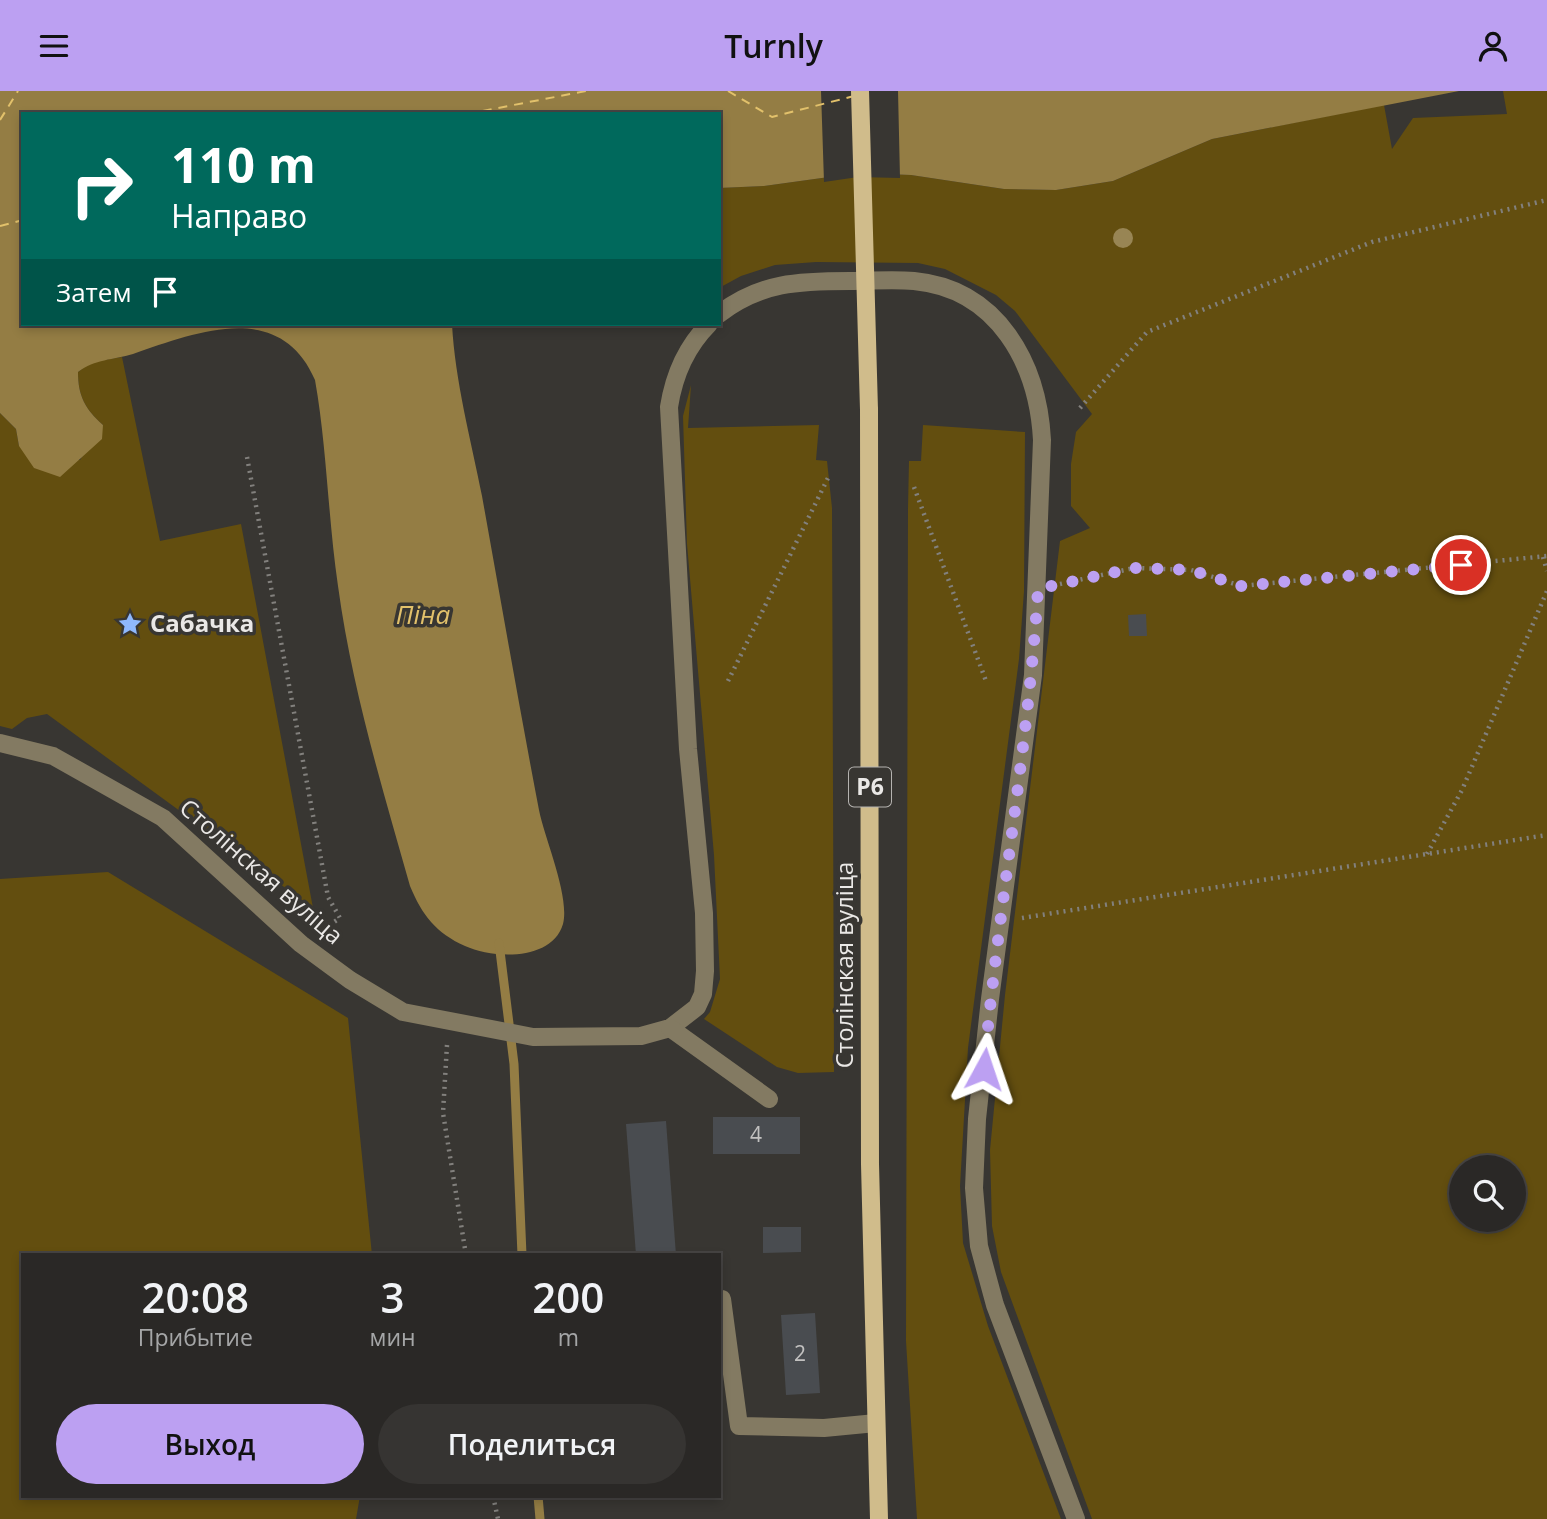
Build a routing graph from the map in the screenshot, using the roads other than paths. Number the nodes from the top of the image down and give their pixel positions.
1 (860, 91) edge
2 (721, 313) edge
3 (707, 326) edge
4 (0, 743) edge
5 (670, 1028) junction
6 (769, 1099) dead end
7 (722, 1299) dead end
8 (876, 1423) junction
9 (878, 1519) edge
10 (1076, 1519) edge

1 - 8 main road, Столінская вуліца / Р6, bridge
2 - 10 lane
3 - 5 lane
4 - 5 lane, Столінская вуліца
5 - 6 lane
7 - 8 lane
8 - 9 main road, Столінская вуліца / Р6

